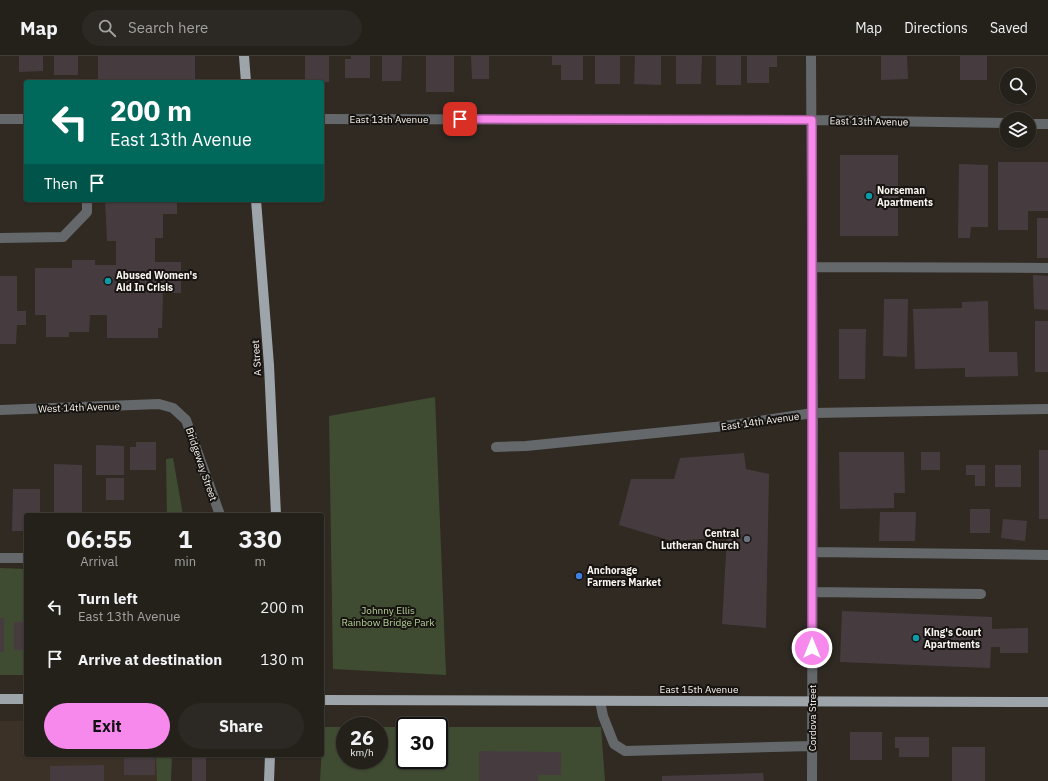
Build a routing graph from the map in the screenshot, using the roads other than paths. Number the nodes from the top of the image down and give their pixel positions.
1 (244, 56) edge
2 (811, 56) edge
3 (246, 80) edge
4 (0, 119) edge
5 (24, 119) edge
6 (324, 119) edge
7 (812, 120) junction
8 (1000, 123) edge
9 (1036, 124) edge
10 (1048, 124) edge
11 (87, 202) edge
12 (256, 202) edge
13 (0, 238) edge
14 (812, 267) junction
15 (1048, 268) edge
16 (159, 404) joint
17 (1048, 409) edge
18 (0, 410) edge
19 (813, 413) junction
20 (496, 446) dead end
21 (219, 513) edge
22 (276, 513) edge
23 (812, 552) junction
24 (1048, 555) edge
25 (0, 558) edge
26 (24, 558) edge
27 (812, 592) junction
28 (981, 594) dead end
29 (0, 699) edge
30 (24, 699) edge
31 (324, 700) edge
32 (600, 701) junction
33 (812, 702) junction
34 (1048, 702) edge
35 (812, 746) junction
36 (270, 757) edge
37 (269, 781) edge
38 (812, 781) edge

1 - 3 main road
2 - 7 street, Cordova Street
4 - 5 street
6 - 7 street, East 13th Avenue
7 - 8 street, East 13th Avenue
7 - 14 street, Cordova Street
9 - 10 street
11 - 13 street
12 - 22 main road, A Street
14 - 15 street
14 - 19 street, Cordova Street
16 - 18 street, West 14th Avenue
16 - 21 street, Bridgeway Street
17 - 19 street, East 14th Avenue
19 - 20 street, East 14th Avenue
19 - 23 street, Cordova Street
23 - 24 street
23 - 27 street, Cordova Street
25 - 26 street
27 - 28 street
27 - 33 street, Cordova Street
29 - 30 main road
31 - 32 main road, East 15th Avenue
32 - 33 main road, East 15th Avenue
32 - 35 street
33 - 34 main road, East 15th Avenue
33 - 35 street, Cordova Street
35 - 38 street, Cordova Street
36 - 37 main road

